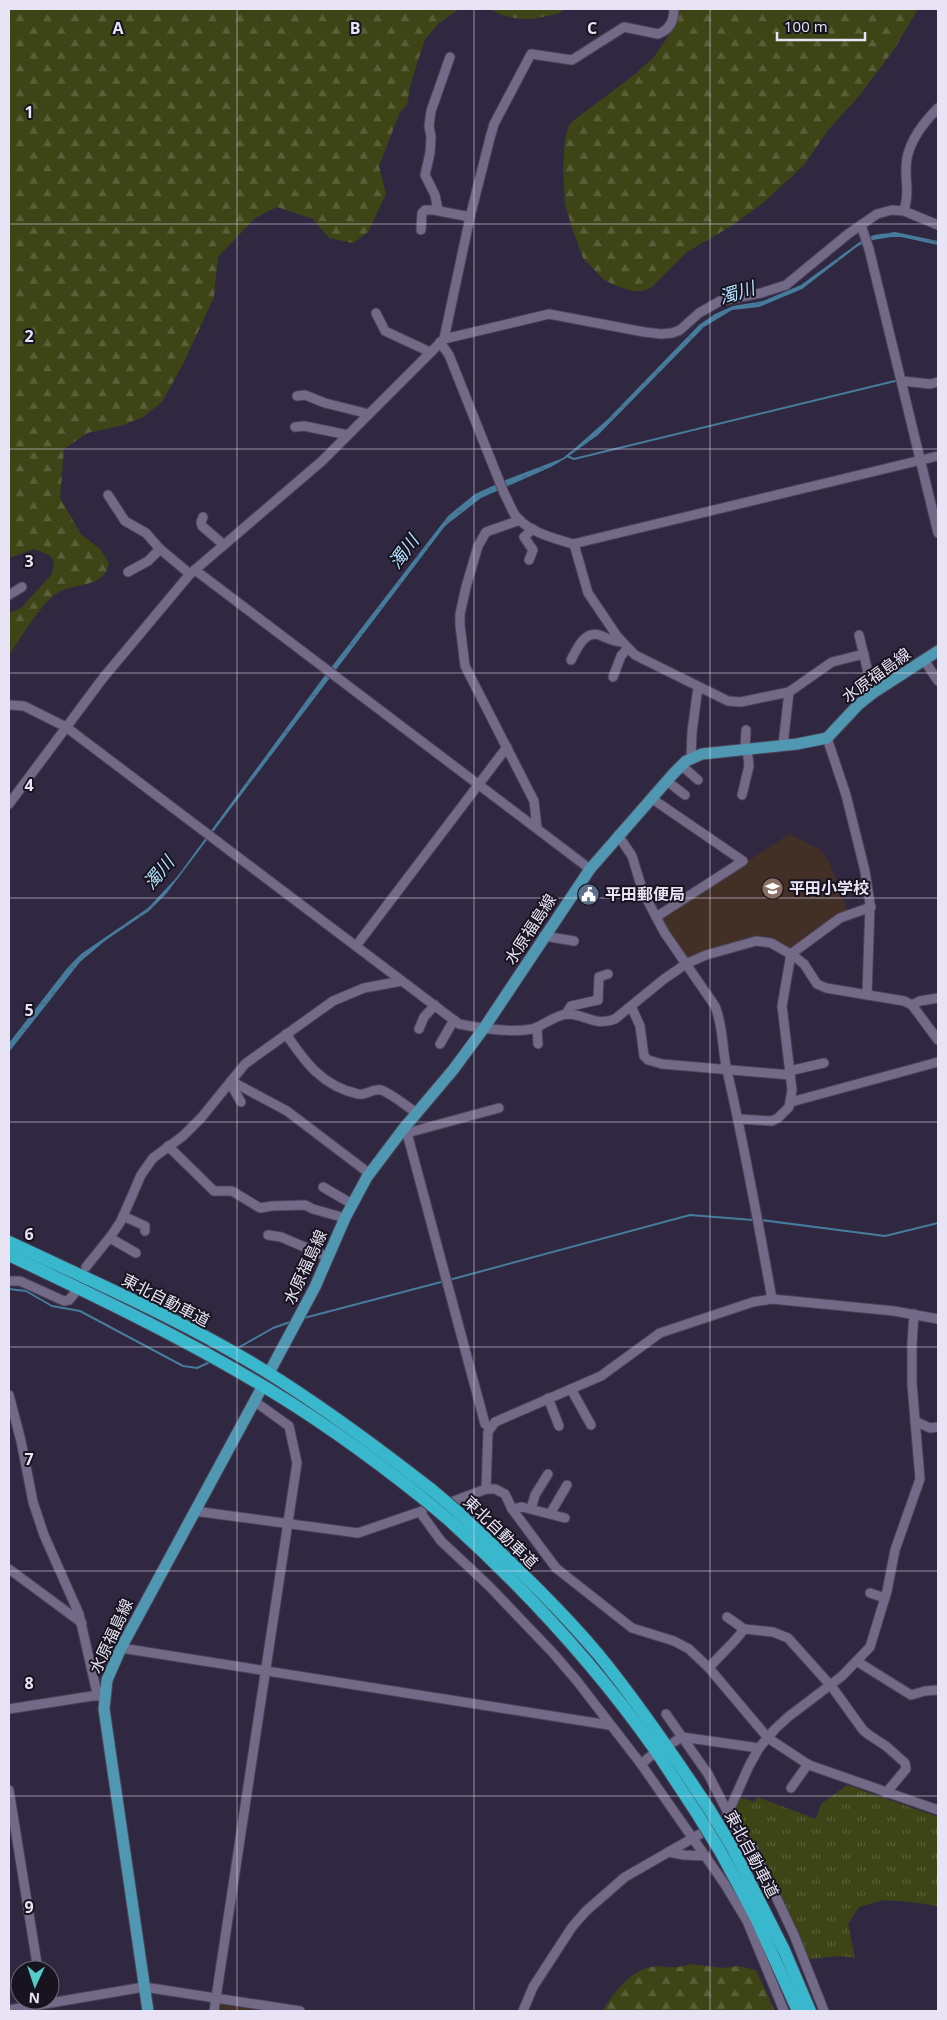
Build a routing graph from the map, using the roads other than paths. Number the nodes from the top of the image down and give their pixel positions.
1 (674, 9) edge
2 (450, 57) dead end
3 (938, 108) edge
4 (438, 210) junction
5 (904, 211) junction
6 (470, 218) junction
7 (861, 225) junction
8 (938, 225) edge
9 (420, 230) dead end
10 (376, 313) dead end
11 (442, 341) junction
12 (430, 352) junction
13 (902, 381) junction
14 (938, 382) edge
15 (297, 396) dead end
16 (369, 414) junction
17 (295, 427) dead end
18 (348, 435) junction
19 (938, 456) edge
20 (920, 460) junction
21 (108, 495) dead end
22 (203, 517) dead end
23 (520, 520) junction
24 (533, 529) junction
25 (938, 533) edge
26 (574, 544) junction
27 (224, 545) junction
28 (160, 549) junction
29 (529, 560) dead end
30 (128, 572) dead end
31 (192, 572) junction
32 (22, 588) dead end
33 (9, 595) edge
34 (859, 635) dead end
35 (624, 645) junction
36 (938, 651) edge
37 (864, 654) junction
38 (571, 660) dead end
39 (924, 660) junction
40 (613, 678) dead end
41 (938, 681) edge
42 (698, 687) junction
43 (790, 692) junction
44 (873, 693) junction
45 (9, 705) edge
46 (66, 727) junction
47 (746, 730) dead end
48 (827, 738) junction
49 (783, 745) junction
50 (507, 747) junction
51 (746, 749) junction
52 (691, 758) junction
53 (682, 765) junction
54 (698, 780) dead end
55 (667, 781) junction
56 (478, 784) junction
57 (685, 795) dead end
58 (742, 795) dead end
59 (651, 798) junction
60 (9, 804) edge
61 (536, 828) junction
62 (618, 836) junction
63 (590, 869) junction
64 (871, 907) junction
65 (656, 918) junction
66 (544, 936) junction
67 (574, 941) dead end
68 (356, 946) junction
69 (792, 954) junction
70 (686, 964) junction
71 (608, 974) dead end
72 (402, 981) junction
73 (867, 995) junction
74 (938, 998) edge
75 (435, 1005) junction
76 (912, 1005) junction
77 (631, 1006) junction
78 (566, 1014) junction
79 (454, 1020) junction
80 (537, 1027) junction
81 (484, 1028) junction
82 (419, 1029) dead end
83 (286, 1034) junction
84 (938, 1040) edge
85 (440, 1044) dead end
86 (538, 1044) dead end
87 (938, 1062) edge
88 (824, 1063) dead end
89 (728, 1070) junction
90 (790, 1073) junction
91 (230, 1082) junction
92 (241, 1102) dead end
93 (791, 1102) junction
94 (499, 1108) dead end
95 (417, 1113) junction
96 (739, 1119) junction
97 (406, 1131) junction
98 (168, 1146) junction
99 (370, 1174) junction
100 (323, 1186) dead end
101 (352, 1204) junction
102 (123, 1216) junction
103 (345, 1218) junction
104 (145, 1230) dead end
105 (268, 1235) dead end
106 (110, 1238) junction
107 (9, 1242) edge
108 (136, 1253) dead end
109 (9, 1255) edge
110 (328, 1257) junction
111 (86, 1267) dead end
112 (9, 1281) edge
113 (74, 1294) dead end
114 (772, 1298) junction
115 (914, 1314) junction
116 (938, 1318) edge
117 (266, 1370) junction
118 (571, 1389) junction
119 (9, 1395) edge
120 (257, 1396) joint
121 (548, 1398) junction
122 (915, 1421) junction
123 (591, 1425) dead end
124 (559, 1426) dead end
125 (490, 1428) junction
126 (938, 1428) edge
127 (548, 1474) dead end
128 (567, 1485) dead end
129 (486, 1489) junction
130 (425, 1503) junction
131 (512, 1509) junction
132 (531, 1509) junction
133 (194, 1511) junction
134 (454, 1511) junction
135 (550, 1514) junction
136 (565, 1518) dead end
137 (288, 1525) junction
138 (9, 1569) edge
139 (870, 1593) dead end
140 (885, 1598) junction
141 (727, 1617) dead end
142 (82, 1623) junction
143 (744, 1629) junction
144 (121, 1648) junction
145 (858, 1662) junction
146 (709, 1668) junction
147 (266, 1671) junction
148 (830, 1685) junction
149 (938, 1690) edge
150 (104, 1696) junction
151 (9, 1709) edge
152 (666, 1714) dead end
153 (610, 1725) junction
154 (768, 1738) junction
155 (678, 1739) junction
156 (759, 1748) junction
157 (652, 1755) dead end
158 (641, 1764) junction
159 (808, 1764) junction
160 (791, 1788) dead end
161 (9, 1790) edge
162 (886, 1793) junction
163 (938, 1810) edge
164 (727, 1816) junction
165 (696, 1835) junction
166 (726, 1849) junction
167 (668, 1852) junction
168 (706, 1856) junction
169 (36, 1960) edge
170 (144, 1987) junction
171 (216, 1998) junction
172 (60, 2002) edge
173 (148, 2011) edge
174 (214, 2011) edge
175 (300, 2011) edge
176 (523, 2011) edge
177 (784, 2011) edge
178 (798, 2011) edge
179 (810, 2011) edge
180 (824, 2011) edge

1 - 6 street
2 - 4 street
3 - 5 street
4 - 6 street
4 - 9 street
5 - 7 street
5 - 8 street
6 - 11 street
7 - 11 street
7 - 13 street
10 - 12 street
11 - 12 street
11 - 23 street
12 - 16 street
13 - 14 street
13 - 20 street
15 - 16 street
16 - 18 street
17 - 18 street
18 - 27 street
19 - 20 street
20 - 25 street
20 - 26 street
21 - 28 street
22 - 27 street
23 - 24 street
23 - 50 street
24 - 26 street
24 - 29 street
26 - 35 street
27 - 31 street
28 - 30 street
28 - 31 street
31 - 46 street
31 - 56 street
32 - 33 street
34 - 37 street
35 - 38 street
35 - 40 street
35 - 42 street
36 - 39 main road, 水原福島線
37 - 43 street
37 - 44 street
39 - 41 street
39 - 44 main road, 水原福島線
42 - 43 street
42 - 52 street
43 - 49 street
44 - 48 main road, 水原福島線
45 - 46 street
46 - 60 street
46 - 68 street
47 - 51 street
48 - 49 main road, 水原福島線
48 - 64 street
49 - 51 main road, 水原福島線
50 - 56 street
50 - 61 street
51 - 52 main road, 水原福島線
51 - 58 street
52 - 53 main road, 水原福島線
53 - 54 street
53 - 55 main road, 水原福島線
55 - 57 street
55 - 59 main road, 水原福島線
56 - 61 street
56 - 68 street
59 - 62 main road, 水原福島線
59 - 65 street
61 - 63 street
62 - 63 main road, 水原福島線
62 - 65 street
63 - 66 main road, 水原福島線
64 - 69 street
64 - 73 street
65 - 70 street
66 - 67 street
66 - 81 main road, 水原福島線
68 - 72 street
69 - 70 street
69 - 73 street
69 - 90 street
70 - 77 street
70 - 89 street
71 - 78 street
72 - 75 street
72 - 83 street
73 - 76 street
74 - 76 street
75 - 79 street
75 - 82 street
76 - 84 street
77 - 78 street
77 - 89 street
78 - 80 street
79 - 81 street
79 - 85 street
80 - 81 street
80 - 86 street
81 - 95 main road, 水原福島線
83 - 91 street
83 - 95 street
87 - 93 street
88 - 90 street
89 - 90 street
89 - 96 street
90 - 93 street
91 - 92 street
91 - 98 street
91 - 99 street
93 - 96 street
94 - 97 street
95 - 97 main road, 水原福島線
96 - 114 street
97 - 99 main road, 水原福島線
97 - 125 street
98 - 102 street
98 - 103 street
99 - 101 main road, 水原福島線
100 - 101 street
101 - 103 main road, 水原福島線
102 - 104 street
102 - 106 street
103 - 110 main road, 水原福島線
105 - 110 street
106 - 108 street
106 - 111 street
107 - 117 highway, 東北自動車道
109 - 130 highway, 東北自動車道
110 - 117 main road, 水原福島線
112 - 113 street
114 - 115 street
114 - 118 street
115 - 116 street
115 - 122 street
117 - 130 highway, 東北自動車道
118 - 121 street
118 - 123 street
119 - 142 street
120 - 133 main road, 水原福島線
120 - 137 street
121 - 124 street
121 - 125 street
122 - 126 street
122 - 140 street
125 - 129 street
127 - 132 street
128 - 135 street
129 - 131 street
129 - 134 street
130 - 134 highway, 東北自動車道, bridge
130 - 137 street
130 - 153 street
131 - 132 street
131 - 146 street
132 - 135 street
133 - 137 street
133 - 144 main road, 水原福島線
134 - 166 highway, 東北自動車道, bridge
135 - 136 street
137 - 147 street
138 - 142 street
139 - 140 street
140 - 145 street
141 - 143 street
142 - 150 street
143 - 146 street
143 - 148 street
144 - 147 street
144 - 150 main road, 水原福島線
145 - 148 street
145 - 149 street
146 - 154 street
147 - 153 street
147 - 171 street
148 - 154 street
148 - 162 street
150 - 151 street
150 - 170 main road, 水原福島線
152 - 155 street
153 - 158 street
154 - 156 street
154 - 159 street
155 - 156 street
155 - 164 street
156 - 164 street
157 - 158 street
158 - 165 street
159 - 160 street
159 - 162 street
161 - 169 street
162 - 163 street
164 - 180 street
165 - 167 street
165 - 168 street
166 - 178 highway, 東北自動車道
166 - 179 highway, 東北自動車道
167 - 168 street
167 - 176 street
168 - 177 street
170 - 171 street
170 - 172 street
170 - 173 main road, 水原福島線
171 - 174 street
171 - 175 street

